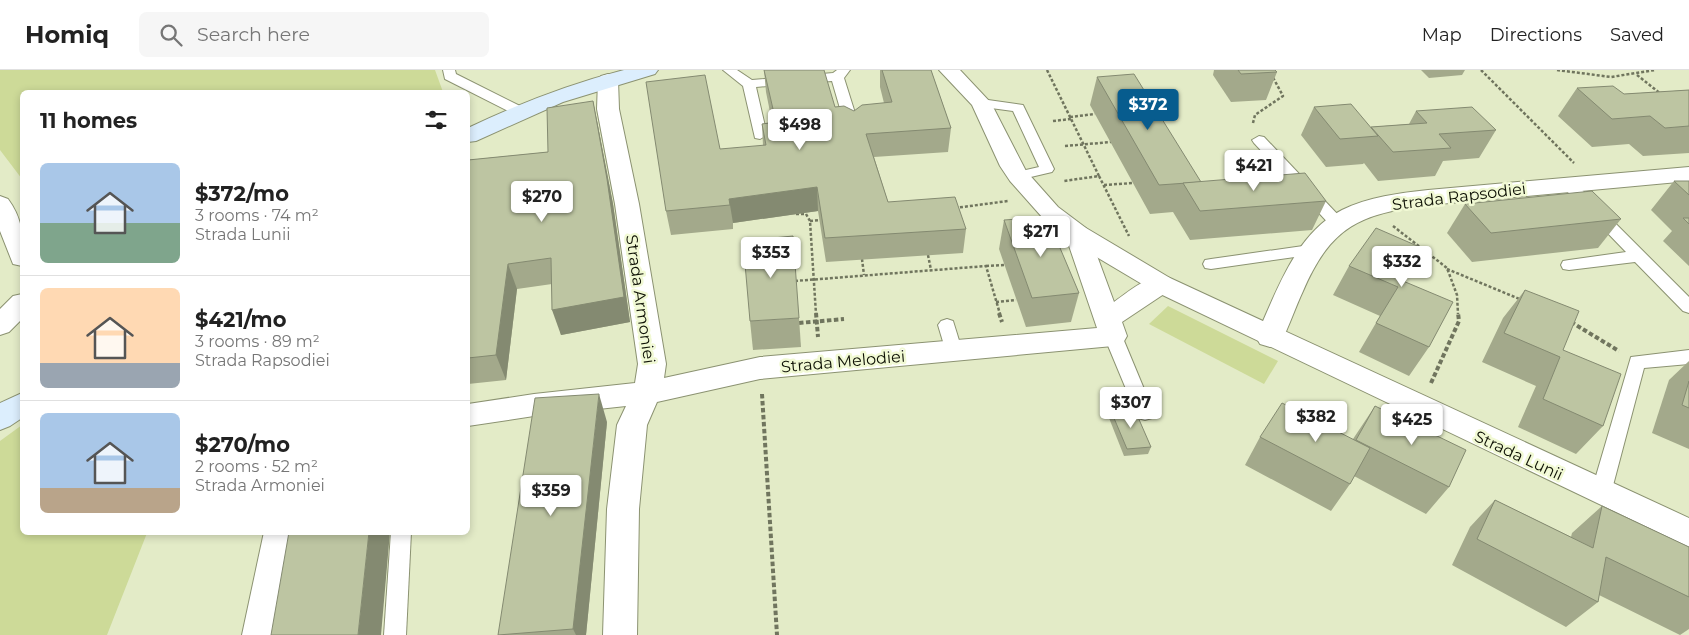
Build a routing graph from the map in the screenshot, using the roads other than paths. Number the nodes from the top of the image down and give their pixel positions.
1 (449, 70) edge
2 (648, 70) edge
3 (729, 70) edge
4 (949, 70) edge
5 (976, 70) edge
6 (840, 73) edge
7 (608, 80) junction
8 (749, 84) junction
9 (980, 102) junction
10 (519, 111) junction
11 (853, 129) edge
12 (470, 135) edge
13 (760, 135) edge
14 (1260, 140) road end
15 (1689, 174) edge
16 (1567, 183) junction
17 (0, 204) edge
18 (1337, 223) junction
19 (1077, 234) junction
20 (1310, 250) junction
21 (20, 252) edge
22 (1639, 256) junction
23 (1211, 264) dead end
24 (1569, 265) dead end
25 (1161, 284) junction
26 (20, 305) edge
27 (1689, 307) edge
28 (0, 326) edge
29 (1110, 328) junction
30 (1270, 337) junction
31 (1689, 357) edge
32 (647, 393) junction
33 (20, 405) edge
34 (1145, 413) dead end
35 (470, 415) edge
36 (0, 418) edge
37 (1601, 493) junction
38 (1689, 533) edge
39 (279, 535) edge
40 (401, 535) edge
41 (259, 635) edge
42 (395, 635) edge
43 (620, 635) edge

1 - 10 lane
2 - 7 main road
3 - 8 lane
4 - 9 street, Strada Lunii
5 - 9 street, Strada Lunii
6 - 8 lane
6 - 11 lane
7 - 10 main road
7 - 32 street, Strada Armoniei
8 - 13 lane
9 - 19 street, Strada Lunii
10 - 12 main road
14 - 18 lane
15 - 16 street, Strada Rapsodiei
16 - 18 street, Strada Rapsodiei
16 - 22 lane
17 - 21 street
18 - 20 street, Strada Rapsodiei
19 - 25 street, Strada Lunii
19 - 29 street
20 - 23 lane
20 - 30 street, Strada Rapsodiei
22 - 24 lane
22 - 27 lane
25 - 29 street
25 - 30 street, Strada Lunii
26 - 28 street
29 - 32 street, Strada Melodiei
29 - 34 lane
30 - 37 street, Strada Lunii
31 - 37 lane
32 - 35 street, Strada Melodiei
32 - 43 street, Strada Armoniei
33 - 36 main road
37 - 38 street, Strada Lunii
39 - 41 street
40 - 42 lane

